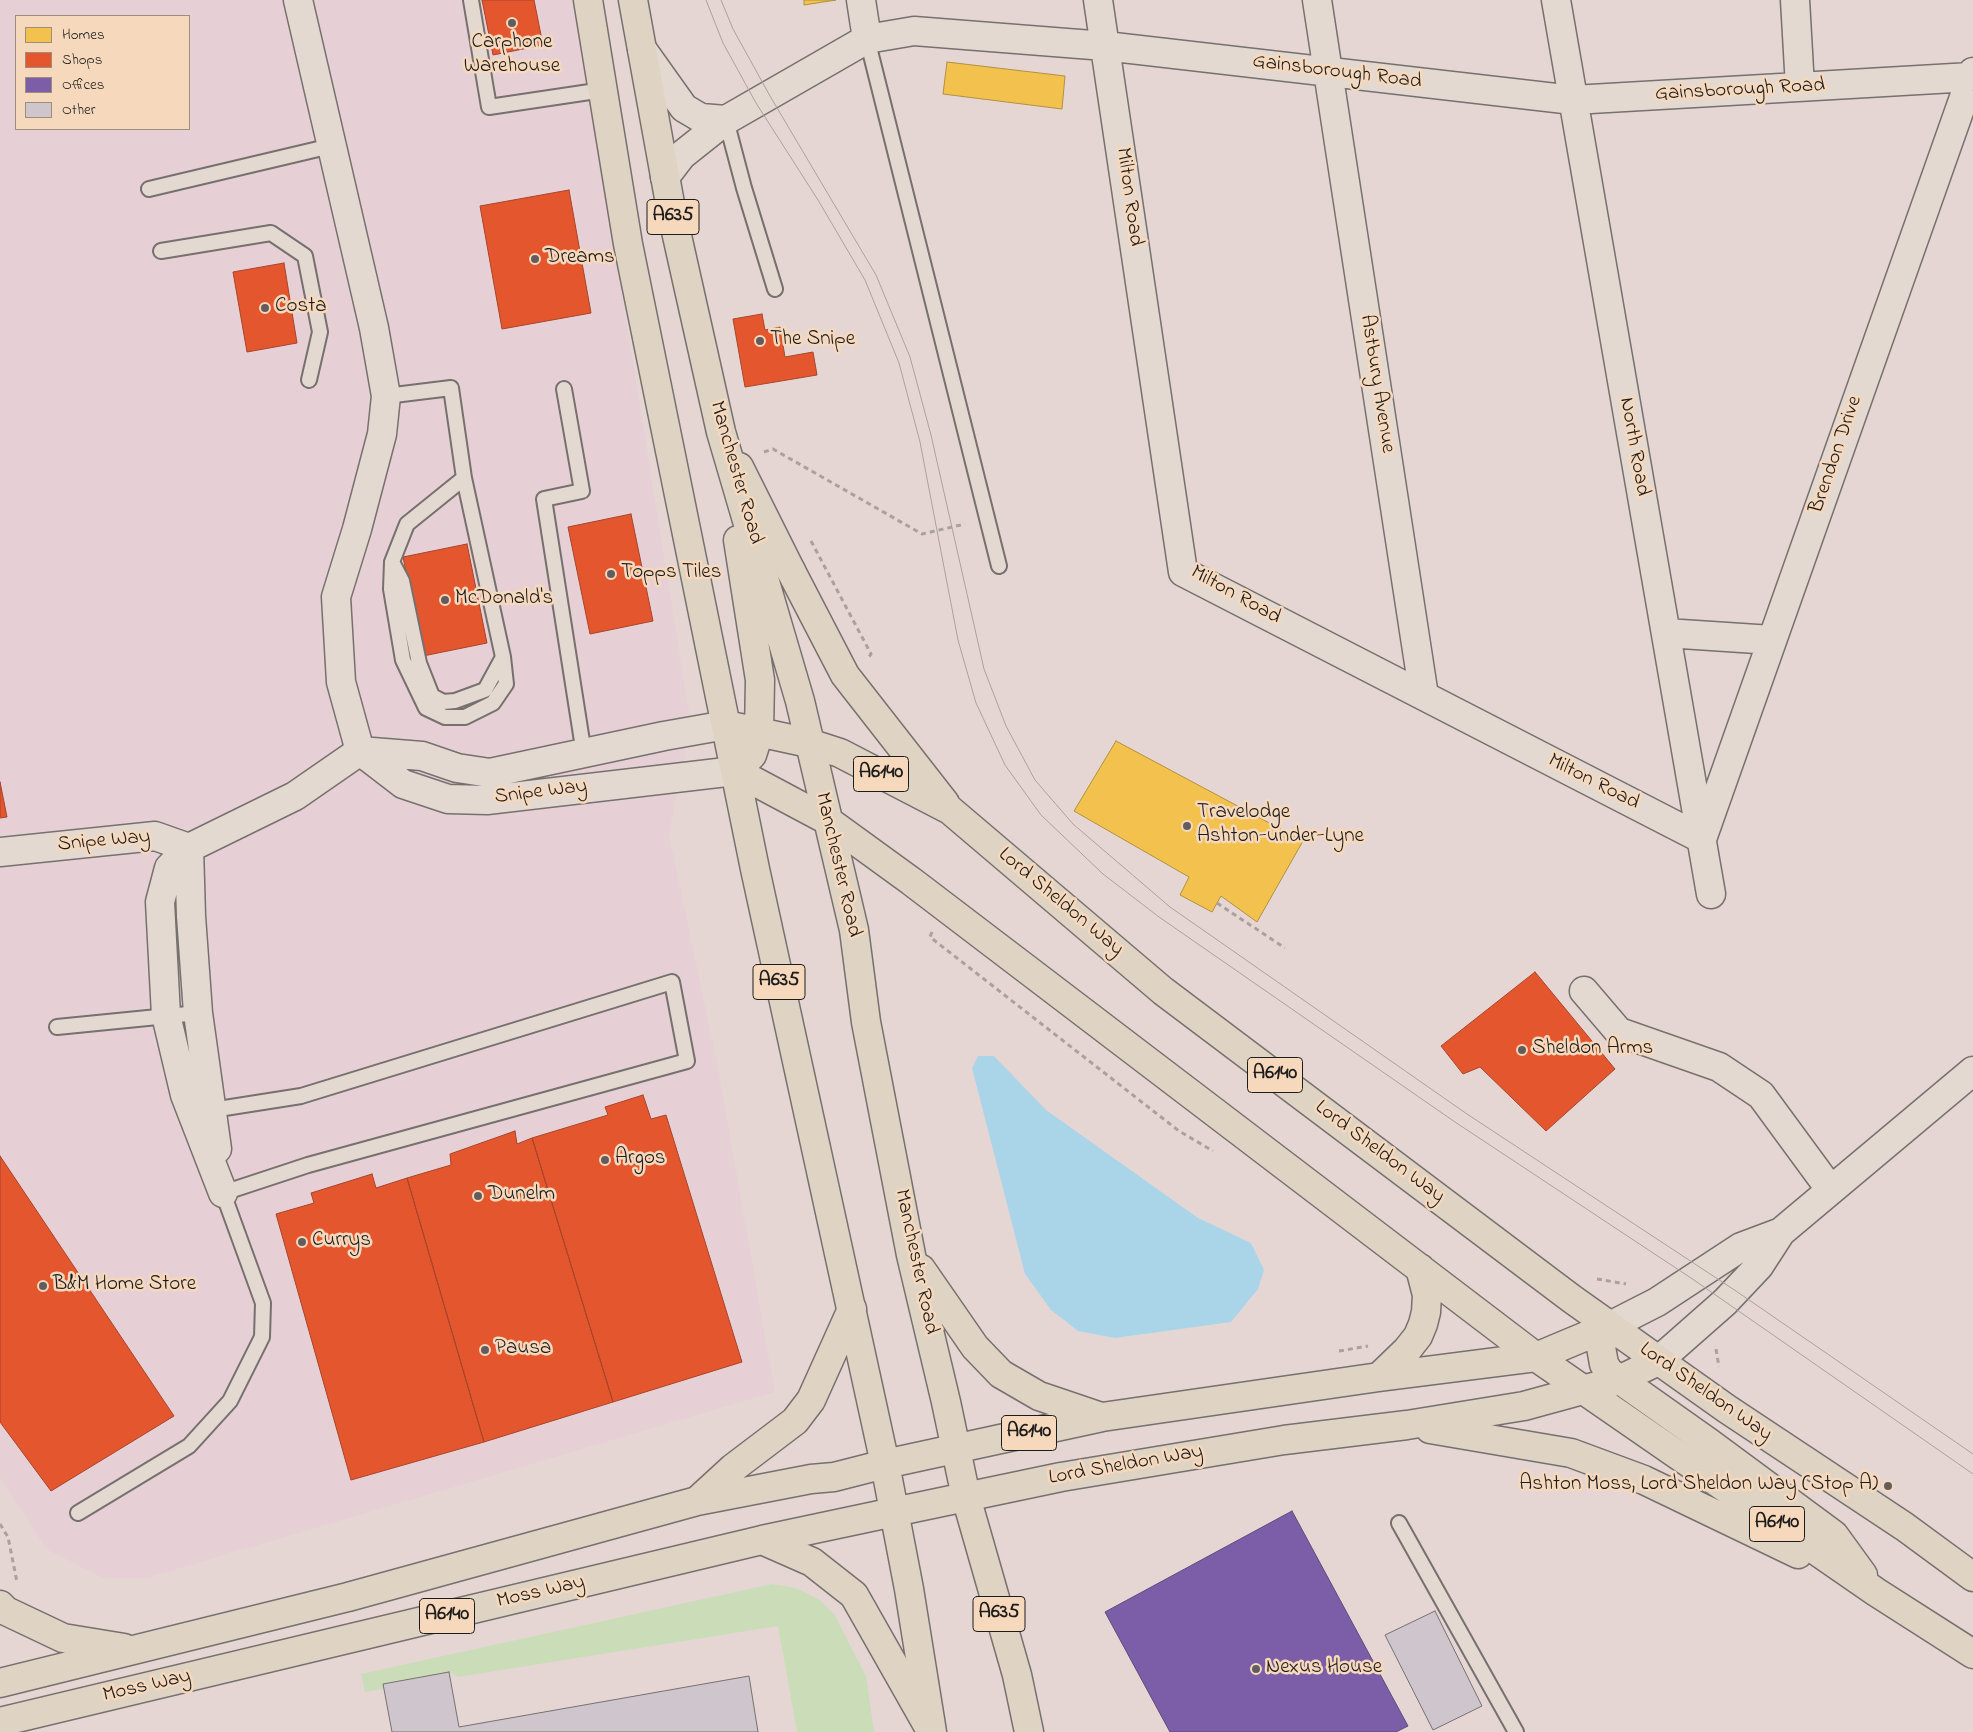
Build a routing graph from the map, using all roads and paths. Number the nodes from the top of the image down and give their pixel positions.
1 (298, 0) edge
2 (471, 0) edge
3 (588, 0) edge
4 (633, 0) edge
5 (861, 0) edge
6 (1098, 0) edge
7 (1317, 0) edge
8 (1556, 0) edge
9 (1794, 0) edge
10 (867, 39) junction
11 (1105, 46) junction
12 (642, 49) junction
13 (1328, 72) junction
14 (1972, 74) edge
15 (1800, 87) junction
16 (603, 90) junction
17 (1573, 100) junction
18 (726, 120) junction
19 (331, 146) junction
20 (665, 177) junction
21 (149, 189) dead end
22 (161, 252) dead end
23 (775, 289) dead end
24 (309, 380) dead end
25 (564, 389) dead end
26 (386, 396) junction
27 (721, 432) junction
28 (769, 460) dead end
29 (464, 478) junction
30 (968, 532) dead end
31 (811, 540) dead end
32 (998, 566) dead end
33 (1666, 633) junction
34 (1772, 640) junction
35 (868, 663) dead end
36 (1424, 696) junction
37 (726, 726) junction
38 (759, 733) junction
39 (809, 743) junction
40 (360, 751) junction
41 (584, 754) junction
42 (735, 771) junction
43 (950, 810) junction
44 (827, 820) junction
45 (1702, 839) junction
46 (189, 848) junction
47 (0, 852) edge
48 (1711, 894) dead end
49 (1217, 903) dead end
50 (942, 905) junction
51 (1285, 948) dead end
52 (1584, 991) dead end
53 (198, 1013) junction
54 (166, 1015) junction
55 (57, 1027) dead end
56 (1973, 1071) edge
57 (212, 1110) junction
58 (1219, 1154) dead end
59 (1830, 1190) junction
60 (223, 1193) junction
61 (1781, 1232) junction
62 (911, 1255) junction
63 (1420, 1268) junction
64 (852, 1309) junction
65 (1610, 1326) junction
66 (1372, 1346) dead end
67 (1335, 1352) dead end
68 (1536, 1357) junction
69 (1658, 1361) junction
70 (1379, 1377) junction
71 (1619, 1380) junction
72 (1583, 1390) junction
73 (1102, 1417) junction
74 (1407, 1425) junction
75 (956, 1450) junction
76 (885, 1464) junction
77 (966, 1497) junction
78 (697, 1501) junction
79 (894, 1512) junction
80 (78, 1513) dead end
81 (1399, 1523) dead end
82 (0, 1524) edge
83 (762, 1540) junction
84 (1973, 1577) edge
85 (1876, 1592) junction
86 (9, 1595) edge
87 (136, 1650) junction
88 (1973, 1654) edge
89 (0, 1683) edge
90 (0, 1722) edge
91 (932, 1732) edge
92 (1029, 1732) edge
93 (1516, 1732) edge

1 - 19 street
2 - 16 lane
3 - 16 main road, A635
4 - 12 main road, Manchester Road / A635
5 - 10 street
6 - 11 street
7 - 13 street, Astbury Avenue
8 - 17 street, North Road
9 - 15 street
10 - 11 street, Gainsborough Road
10 - 18 street, Gainsborough Road
10 - 32 lane
11 - 13 street, Gainsborough Road
11 - 36 street, Milton Road
12 - 18 street
12 - 20 main road, Manchester Road / A635
13 - 17 street, Gainsborough Road
13 - 36 street, Astbury Avenue
14 - 15 street, Gainsborough Road
14 - 34 street, Brendon Drive
15 - 17 street, Gainsborough Road
16 - 37 main road, A635
17 - 33 street, North Road
18 - 20 street, Gainsborough Road
18 - 23 lane
19 - 21 lane
19 - 26 street
20 - 27 main road, Manchester Road / A635
22 - 24 lane
25 - 41 lane
26 - 29 lane
26 - 40 street
27 - 38 main road
27 - 39 main road, Manchester Road / A635
27 - 43 main road
28 - 30 path
29 - 29 lane
31 - 35 path
33 - 34 street
33 - 45 street, North Road
34 - 45 street, Brendon Drive
36 - 45 street, Milton Road
37 - 38 main road, Lord Sheldon Way / A6140
37 - 41 street, Snipe Way
37 - 42 main road, A635
38 - 39 main road, Lord Sheldon Way / A6140
38 - 42 main road
39 - 43 main road, Lord Sheldon Way / A6140
39 - 44 main road, Manchester Road / A635
40 - 41 street, Snipe Way
40 - 42 street, Snipe Way
40 - 46 street
42 - 44 main road, A6140
42 - 64 main road, A635
43 - 65 main road, Lord Sheldon Way / A6140
44 - 50 main road, A6140
44 - 62 main road, Manchester Road / A635
45 - 48 street, North Road
46 - 47 street, Snipe Way
46 - 53 street
46 - 54 street
49 - 51 path
50 - 58 path
50 - 63 main road, A6140
52 - 59 street
53 - 54 lane
53 - 57 street
54 - 55 lane
54 - 60 street
56 - 59 street
57 - 60 street
57 - 60 lane
59 - 61 street
60 - 80 lane
61 - 65 street
61 - 69 street
62 - 73 main road
62 - 75 main road, Manchester Road / A635
63 - 68 main road, A6140
63 - 70 main road
64 - 76 main road, A635
64 - 78 main road
65 - 68 main road, A6140
65 - 69 main road, Lord Sheldon Way / A6140
65 - 71 main road
66 - 67 path
68 - 70 main road, A6140
68 - 72 main road, A6140
69 - 71 main road, A6140
69 - 84 main road, Lord Sheldon Way / A6140
70 - 73 main road, A6140
71 - 72 main road, A6140
71 - 85 main road
72 - 74 main road, Lord Sheldon Way / A6140
72 - 85 main road, A6140
73 - 75 main road, A6140
74 - 77 main road, Lord Sheldon Way / A6140
74 - 85 main road
75 - 76 main road, A6140
75 - 77 main road, Manchester Road / A635
76 - 78 main road, Moss Way / A6140
76 - 79 main road, A635
77 - 79 main road, Moss Way / A6140
77 - 92 main road, Manchester Road / A635
78 - 87 main road, Moss Way / A6140
79 - 83 main road, Moss Way / A6140
79 - 91 main road, A635
81 - 93 lane
82 - 86 path
83 - 90 main road, Moss Way / A6140
83 - 91 main road
85 - 88 main road, A6140
86 - 87 main road
87 - 89 main road, Moss Way / A6140

